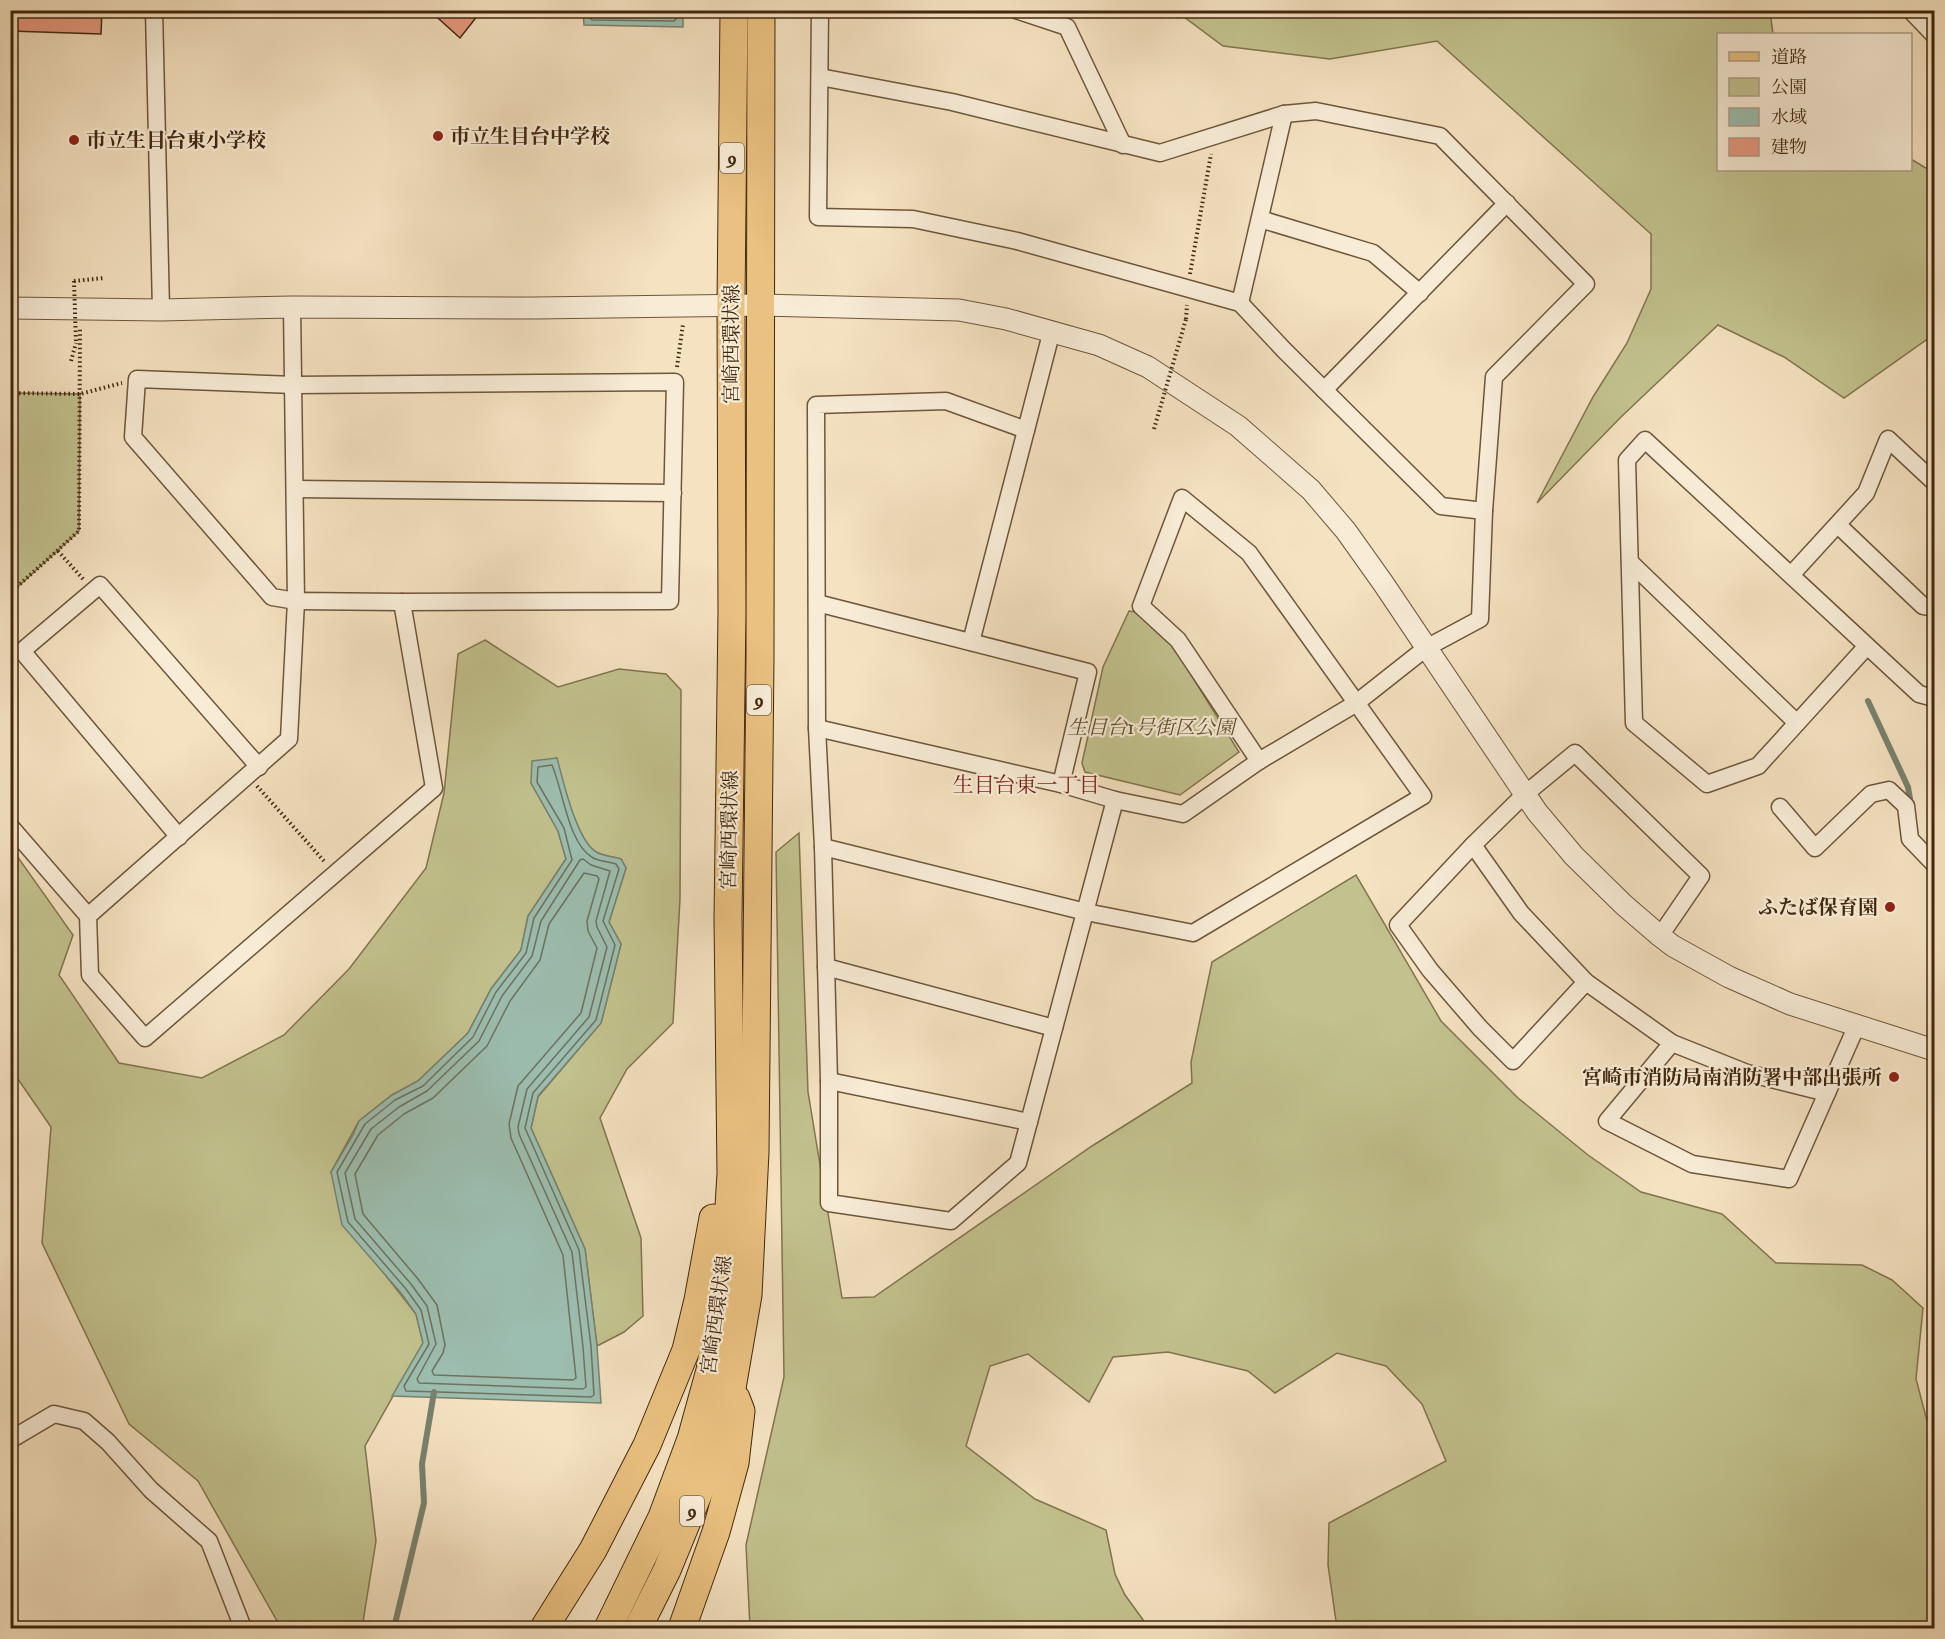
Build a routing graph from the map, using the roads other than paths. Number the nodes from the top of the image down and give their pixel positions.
1 (153, 10) edge
2 (734, 10) edge
3 (761, 10) edge
4 (820, 10) edge
5 (1016, 10) edge
6 (1910, 10) edge
7 (1935, 35) edge
8 (820, 77) junction
9 (1284, 114) junction
10 (1123, 145) junction
11 (1507, 202) junction
12 (1260, 219) junction
13 (1420, 293) junction
14 (1240, 303) junction
15 (731, 305) junction
16 (759, 305) junction
17 (292, 307) junction
18 (10, 308) edge
19 (161, 310) junction
20 (1052, 330) junction
21 (294, 385) junction
22 (1323, 390) junction
23 (1026, 430) junction
24 (1935, 482) edge
25 (295, 489) junction
26 (673, 493) junction
27 (1484, 511) junction
28 (1838, 525) junction
29 (1630, 562) junction
30 (1791, 575) junction
31 (296, 601) junction
32 (402, 602) junction
33 (817, 603) junction
34 (1935, 608) edge
35 (971, 642) junction
36 (1867, 646) junction
37 (1426, 648) junction
38 (1935, 698) edge
39 (1355, 704) junction
40 (1797, 723) junction
41 (817, 728) junction
42 (1259, 761) junction
43 (254, 771) junction
44 (1060, 784) junction
45 (1524, 795) junction
46 (1115, 800) junction
47 (1780, 807) dead end
48 (10, 826) edge
49 (179, 837) junction
50 (1473, 845) junction
51 (823, 847) junction
52 (1935, 864) edge
53 (1086, 912) junction
54 (88, 916) junction
55 (728, 919) junction
56 (1660, 936) junction
57 (826, 967) junction
58 (1586, 982) junction
59 (1857, 1025) junction
60 (1054, 1028) junction
61 (1672, 1043) junction
62 (1935, 1050) edge
63 (829, 1081) junction
64 (1827, 1093) junction
65 (1029, 1122) junction
66 (732, 1388) junction
67 (10, 1440) edge
68 (243, 1629) edge
69 (544, 1629) edge
70 (608, 1629) edge
71 (638, 1629) edge
72 (682, 1629) edge

1 - 19 street
2 - 15 main road, 宮崎西環状線 / 9
3 - 16 main road, 宮崎西環状線 / 9
4 - 8 street
5 - 10 street
6 - 7 street
8 - 10 street
8 - 14 street
9 - 10 street
9 - 11 street
9 - 12 street
11 - 13 street
11 - 27 street
12 - 13 street
12 - 14 street
13 - 22 street
14 - 22 street
15 - 16 street
15 - 17 street
15 - 55 main road, 宮崎西環状線 / 9
16 - 20 street
16 - 66 main road, 宮崎西環状線 / 9
17 - 19 street
17 - 21 street
18 - 19 street
20 - 23 street
20 - 37 street
21 - 25 street
21 - 26 street
21 - 31 street
22 - 27 street
23 - 33 street
23 - 35 street
24 - 28 street
25 - 26 street
25 - 31 street
26 - 32 street
27 - 37 street
28 - 30 street
28 - 34 street
29 - 30 street
29 - 40 street
29 - 40 street
30 - 36 street
31 - 32 street
31 - 43 street
32 - 54 street
33 - 35 street
33 - 41 street
35 - 44 street
36 - 38 street
36 - 40 street
37 - 39 street
37 - 45 street
39 - 42 street
39 - 42 street
39 - 53 street
41 - 44 street
41 - 51 street
42 - 46 street
43 - 49 street
43 - 49 street
44 - 46 street
45 - 50 street
45 - 56 street
45 - 56 street
46 - 53 street
47 - 52 street
48 - 54 street
49 - 54 street
50 - 58 street
50 - 58 street
51 - 53 street
51 - 57 street
53 - 60 street
55 - 69 main road
55 - 70 main road, 宮崎西環状線 / 9
56 - 59 street
57 - 60 street
57 - 63 street
58 - 61 street
59 - 62 street
59 - 64 street
60 - 65 street
61 - 64 street
61 - 64 street
63 - 65 street
63 - 65 street
66 - 71 main road, 宮崎西環状線 / 9
66 - 72 main road
67 - 68 street

